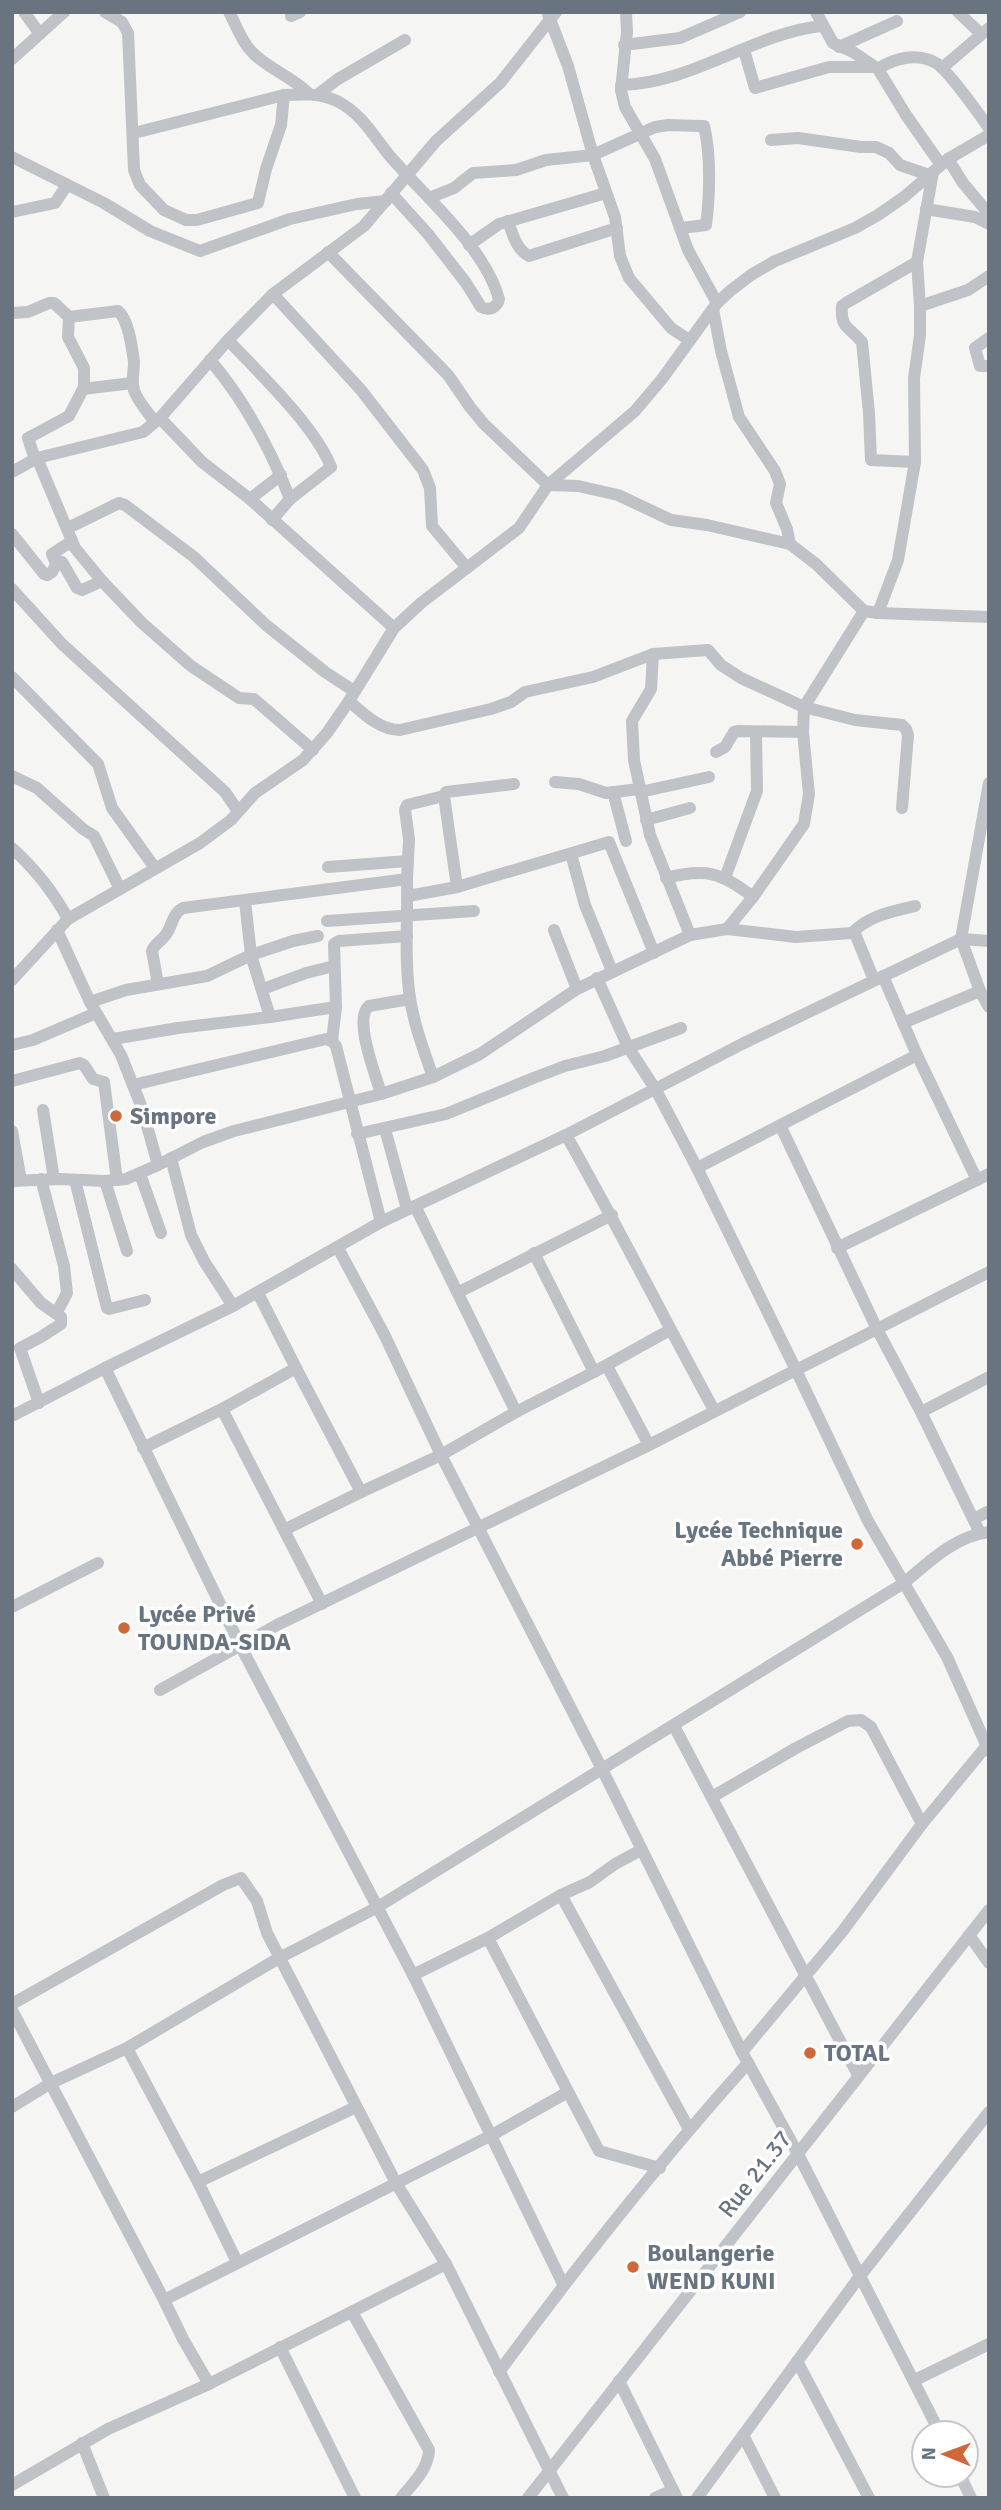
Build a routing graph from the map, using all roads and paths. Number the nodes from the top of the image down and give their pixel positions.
1 (24, 12) edge
2 (64, 12) edge
3 (105, 12) edge
4 (229, 12) edge
5 (626, 12) edge
6 (740, 12) edge
7 (816, 12) edge
8 (958, 12) edge
9 (551, 14) edge
10 (897, 21) dead end
11 (821, 26) junction
12 (985, 31) edge
13 (40, 34) junction
14 (405, 40) dead end
15 (624, 45) junction
16 (839, 47) junction
17 (744, 50) junction
18 (12, 59) edge
19 (875, 68) junction
20 (942, 68) junction
21 (621, 85) junction
22 (312, 94) junction
23 (284, 95) junction
24 (134, 133) junction
25 (639, 134) junction
26 (988, 136) edge
27 (771, 140) dead end
28 (593, 155) junction
29 (12, 157) edge
30 (938, 168) junction
31 (408, 175) junction
32 (66, 185) junction
33 (606, 192) junction
34 (388, 197) junction
35 (429, 198) junction
36 (926, 209) junction
37 (12, 212) edge
38 (989, 214) edge
39 (508, 222) junction
40 (989, 224) edge
41 (617, 228) junction
42 (681, 229) junction
43 (469, 245) junction
44 (328, 252) junction
45 (917, 262) junction
46 (989, 276) edge
47 (273, 294) junction
48 (715, 306) junction
49 (920, 306) junction
50 (12, 313) edge
51 (69, 317) junction
52 (989, 338) edge
53 (228, 340) junction
54 (689, 340) junction
55 (211, 360) junction
56 (989, 366) edge
57 (132, 383) junction
58 (85, 389) junction
59 (157, 420) junction
60 (36, 459) junction
61 (915, 462) junction
62 (12, 472) edge
63 (281, 475) junction
64 (548, 485) junction
65 (250, 499) junction
66 (290, 499) junction
67 (272, 520) junction
68 (12, 534) edge
69 (70, 535) junction
70 (790, 544) junction
71 (56, 563) junction
72 (467, 568) junction
73 (102, 581) junction
74 (12, 589) edge
75 (863, 611) junction
76 (878, 613) junction
77 (989, 617) edge
78 (394, 628) junction
79 (653, 654) junction
80 (12, 677) edge
81 (352, 696) junction
82 (804, 708) junction
83 (756, 732) junction
84 (803, 732) junction
85 (313, 750) junction
86 (716, 752) dead end
87 (12, 776) edge
88 (709, 777) dead end
89 (555, 782) dead end
90 (514, 783) dead end
91 (989, 783) edge
92 (639, 791) junction
93 (613, 792) junction
94 (444, 796) junction
95 (691, 808) dead end
96 (902, 808) dead end
97 (238, 811) junction
98 (646, 820) junction
99 (626, 841) dead end
100 (12, 848) edge
101 (571, 854) junction
102 (408, 861) junction
103 (328, 867) dead end
104 (155, 868) junction
105 (666, 878) junction
106 (725, 878) junction
107 (407, 879) junction
108 (457, 887) junction
109 (120, 889) junction
110 (408, 896) junction
111 (753, 897) junction
112 (245, 901) junction
113 (915, 906) dead end
114 (474, 911) dead end
115 (407, 916) junction
116 (68, 919) junction
117 (327, 922) dead end
118 (727, 929) junction
119 (57, 930) junction
120 (554, 930) dead end
121 (852, 933) junction
122 (690, 935) junction
123 (318, 936) dead end
124 (407, 936) junction
125 (961, 939) junction
126 (989, 941) edge
127 (654, 953) junction
128 (251, 955) junction
129 (334, 967) junction
130 (612, 971) junction
131 (597, 978) junction
132 (878, 978) junction
133 (12, 980) edge
134 (158, 984) junction
135 (263, 989) junction
136 (577, 989) junction
137 (980, 991) junction
138 (410, 999) junction
139 (93, 1007) junction
140 (336, 1007) junction
141 (989, 1007) edge
142 (270, 1017) junction
143 (903, 1023) junction
144 (681, 1028) dead end
145 (113, 1039) junction
146 (332, 1041) junction
147 (12, 1045) edge
148 (628, 1047) junction
149 (917, 1055) junction
150 (433, 1077) junction
151 (12, 1081) edge
152 (133, 1085) junction
153 (656, 1090) junction
154 (381, 1094) junction
155 (349, 1101) junction
156 (43, 1110) dead end
157 (781, 1127) junction
158 (385, 1129) junction
159 (12, 1131) edge
160 (357, 1134) junction
161 (566, 1135) junction
162 (171, 1158) junction
163 (158, 1166) junction
164 (697, 1168) junction
165 (139, 1174) junction
166 (983, 1177) edge
167 (48, 1179) junction
168 (75, 1180) junction
169 (111, 1180) junction
170 (16, 1181) edge
171 (411, 1208) junction
172 (612, 1215) junction
173 (381, 1222) junction
174 (161, 1233) dead end
175 (338, 1248) junction
176 (837, 1248) junction
177 (127, 1251) dead end
178 (534, 1253) junction
179 (989, 1272) edge
180 (14, 1274) edge
181 (459, 1292) junction
182 (258, 1293) junction
183 (145, 1300) dead end
184 (233, 1306) junction
185 (57, 1312) junction
186 (877, 1329) junction
187 (670, 1330) junction
188 (607, 1366) junction
189 (105, 1368) junction
190 (296, 1368) junction
191 (796, 1370) junction
192 (594, 1373) junction
193 (989, 1377) edge
194 (39, 1403) junction
195 (222, 1409) junction
196 (714, 1410) junction
197 (516, 1412) junction
198 (921, 1412) junction
199 (12, 1416) edge
200 (649, 1445) junction
201 (143, 1448) junction
202 (441, 1455) junction
203 (361, 1492) junction
204 (989, 1511) edge
205 (974, 1519) junction
206 (480, 1528) junction
207 (284, 1530) junction
208 (984, 1532) edge
209 (98, 1563) dead end
210 (904, 1583) junction
211 (322, 1604) junction
212 (12, 1607) edge
213 (240, 1645) junction
214 (160, 1690) dead end
215 (674, 1726) junction
216 (988, 1747) edge
217 (602, 1769) junction
218 (712, 1797) junction
219 (922, 1824) junction
220 (641, 1850) junction
221 (561, 1895) junction
222 (376, 1908) junction
223 (989, 1910) edge
224 (969, 1935) junction
225 (488, 1938) junction
226 (279, 1958) junction
227 (989, 1963) edge
228 (413, 1975) junction
229 (806, 1975) junction
230 (12, 2004) edge
231 (12, 2010) edge
232 (127, 2048) junction
233 (745, 2057) junction
234 (858, 2075) junction
235 (51, 2083) junction
236 (568, 2092) junction
237 (12, 2107) edge
238 (356, 2107) junction
239 (989, 2112) edge
240 (689, 2129) junction
241 (492, 2134) junction
242 (798, 2154) junction
243 (660, 2168) junction
244 (198, 2182) junction
245 (396, 2183) junction
246 (237, 2262) junction
247 (446, 2264) junction
248 (860, 2276) junction
249 (563, 2284) junction
250 (164, 2300) junction
251 (352, 2312) junction
252 (988, 2346) edge
253 (280, 2347) junction
254 (797, 2361) junction
255 (499, 2372) junction
256 (915, 2380) junction
257 (619, 2381) junction
258 (209, 2384) junction
259 (933, 2419) edge
260 (743, 2435) junction
261 (82, 2443) junction
262 (548, 2472) junction
263 (12, 2485) edge
264 (675, 2494) edge
265 (104, 2498) edge
266 (355, 2498) edge
267 (401, 2498) edge
268 (528, 2498) edge
269 (563, 2498) edge
270 (655, 2498) edge
271 (697, 2498) edge
272 (775, 2498) edge
273 (869, 2498) edge

1 - 13 street
2 - 13 street
3 - 24 street
4 - 22 street
5 - 15 street
6 - 15 street
7 - 11 street
8 - 12 street
9 - 28 street
9 - 31 street
10 - 16 street
11 - 16 street
11 - 17 street
12 - 20 street
13 - 18 street
14 - 22 street
15 - 21 street
16 - 19 street
17 - 19 street
17 - 21 street
19 - 20 street
19 - 30 street
20 - 26 street
21 - 25 street
22 - 23 street
22 - 31 street
23 - 24 street
23 - 24 street
25 - 28 street
25 - 42 street
25 - 42 street
26 - 30 street
27 - 30 street
28 - 33 street
28 - 35 street
29 - 32 street
30 - 36 street
30 - 38 street
30 - 48 street
31 - 34 street
31 - 35 street
32 - 34 street
32 - 37 street
33 - 39 street
33 - 41 street
34 - 43 street
34 - 44 street
35 - 43 street
36 - 40 street
36 - 45 street
39 - 41 street
39 - 43 street
41 - 54 street
42 - 48 street
44 - 47 street
44 - 64 street
45 - 49 street
45 - 61 street
46 - 49 street
47 - 53 street
47 - 72 street
48 - 54 street
48 - 70 street
49 - 61 street
50 - 51 street
51 - 57 street
51 - 58 street
52 - 56 street
53 - 55 street
53 - 66 street
54 - 64 street
55 - 59 street
55 - 63 street
57 - 58 street
57 - 59 street
58 - 60 street
59 - 60 street
59 - 65 street
60 - 62 street
60 - 69 street
61 - 76 street
63 - 65 street
63 - 66 street
64 - 70 street
64 - 72 street
65 - 67 street
66 - 67 street
67 - 78 street
68 - 71 street
69 - 71 street
69 - 73 street
69 - 81 street
70 - 75 street
71 - 73 street
72 - 78 street
73 - 85 street
74 - 97 street
75 - 76 street
75 - 82 street
76 - 77 street
78 - 81 street
79 - 81 street
79 - 82 street
79 - 92 street
80 - 104 street
81 - 85 street
82 - 84 street
82 - 96 street
83 - 84 street
83 - 86 street
83 - 106 street
84 - 111 street
85 - 97 street
87 - 109 street
88 - 92 street
89 - 93 street
90 - 94 street
91 - 125 street
92 - 93 street
92 - 98 street
93 - 99 street
94 - 102 street
94 - 108 street
95 - 98 street
97 - 104 street
98 - 105 street
100 - 116 street
101 - 108 street
101 - 127 street
101 - 130 street
102 - 103 street
102 - 107 street
104 - 109 street
105 - 106 street
105 - 122 street
106 - 111 street
107 - 110 street
107 - 112 street
108 - 110 street
109 - 116 street
110 - 115 street
111 - 118 street
112 - 128 street
112 - 134 street
113 - 121 street
114 - 115 street
115 - 117 street
115 - 124 street
116 - 119 street
118 - 121 street
118 - 122 street
119 - 133 street
119 - 139 street
120 - 136 street
121 - 132 street
122 - 127 street
123 - 128 street
124 - 129 street
124 - 138 street
125 - 126 street
125 - 132 street
125 - 137 street
127 - 130 street
128 - 134 street
128 - 135 street
129 - 135 street
129 - 140 street
130 - 131 street
131 - 136 street
131 - 148 street
132 - 143 street
132 - 153 street
134 - 139 street
135 - 142 street
136 - 150 street
137 - 141 street
137 - 143 street
138 - 150 street
138 - 154 street
139 - 145 street
139 - 147 street
140 - 142 street
140 - 146 street
142 - 145 street
143 - 149 street
144 - 148 street
145 - 152 street
146 - 152 street
146 - 155 street
148 - 153 street
148 - 158 street
149 - 157 street
149 - 166 street
150 - 154 street
151 - 169 street
152 - 163 street
153 - 161 street
153 - 164 street
154 - 155 street
155 - 160 street
155 - 162 street
156 - 167 street
157 - 164 street
157 - 176 street
158 - 160 street
158 - 171 street
159 - 170 street
160 - 173 street
161 - 171 street
161 - 172 street
162 - 163 street
162 - 184 street
163 - 165 street
164 - 191 street
165 - 169 street
165 - 174 street
166 - 176 street
167 - 168 street
167 - 170 street
167 - 185 street
168 - 169 street
168 - 183 street
169 - 177 street
171 - 173 street
171 - 181 street
172 - 178 street
172 - 187 street
173 - 175 street
175 - 182 street
175 - 202 street
176 - 186 street
178 - 181 street
178 - 192 street
179 - 186 street
180 - 185 street
181 - 197 street
182 - 184 street
182 - 190 street
184 - 189 street
185 - 194 street
186 - 191 street
186 - 198 street
187 - 188 street
187 - 196 street
188 - 192 street
188 - 200 street
189 - 194 street
189 - 201 street
190 - 195 street
190 - 203 street
191 - 196 street
191 - 210 street
192 - 197 street
193 - 198 street
194 - 199 street
195 - 201 street
195 - 207 street
196 - 200 street
197 - 202 street
198 - 205 street
200 - 206 street
201 - 213 street
202 - 203 street
202 - 206 street
203 - 207 street
204 - 205 street
205 - 208 street
206 - 211 street
206 - 217 street
207 - 211 street
208 - 210 street
209 - 212 street
210 - 215 street
210 - 216 street
211 - 213 street
213 - 214 street
213 - 222 street
215 - 217 street
215 - 218 street
216 - 219 street
217 - 220 street
217 - 222 street
218 - 219 street
218 - 229 street
219 - 229 street
220 - 221 street
220 - 233 street
221 - 225 street
221 - 240 street
222 - 226 street
222 - 228 street
223 - 224 street, Rue 21.37
224 - 227 street
224 - 234 street, Rue 21.37
225 - 228 street
225 - 236 street
226 - 230 street
226 - 232 street
226 - 238 street
228 - 241 street
229 - 233 street
229 - 234 street
231 - 235 street
232 - 235 street
232 - 244 street
233 - 240 street
233 - 242 street
234 - 242 street, Rue 21.37
235 - 237 street
235 - 250 street
236 - 241 street
236 - 243 street
238 - 244 street
238 - 245 street
239 - 248 street
240 - 243 street
241 - 245 street
241 - 249 street
242 - 248 street
242 - 257 street, Rue 21.37
243 - 249 street
244 - 246 street
245 - 246 street
245 - 247 street
246 - 250 street
247 - 251 street
247 - 255 street
248 - 254 street
248 - 256 street
249 - 255 street
250 - 258 street
251 - 253 street
251 - 267 street
252 - 256 street
253 - 258 street
253 - 266 street
254 - 260 street
254 - 273 street
255 - 262 street
256 - 259 street
257 - 262 street, Rue 21.37
257 - 264 street
258 - 261 street
260 - 271 street
260 - 272 street
261 - 263 street
261 - 265 street
262 - 268 street, Rue 21.37
262 - 269 street
264 - 270 street

